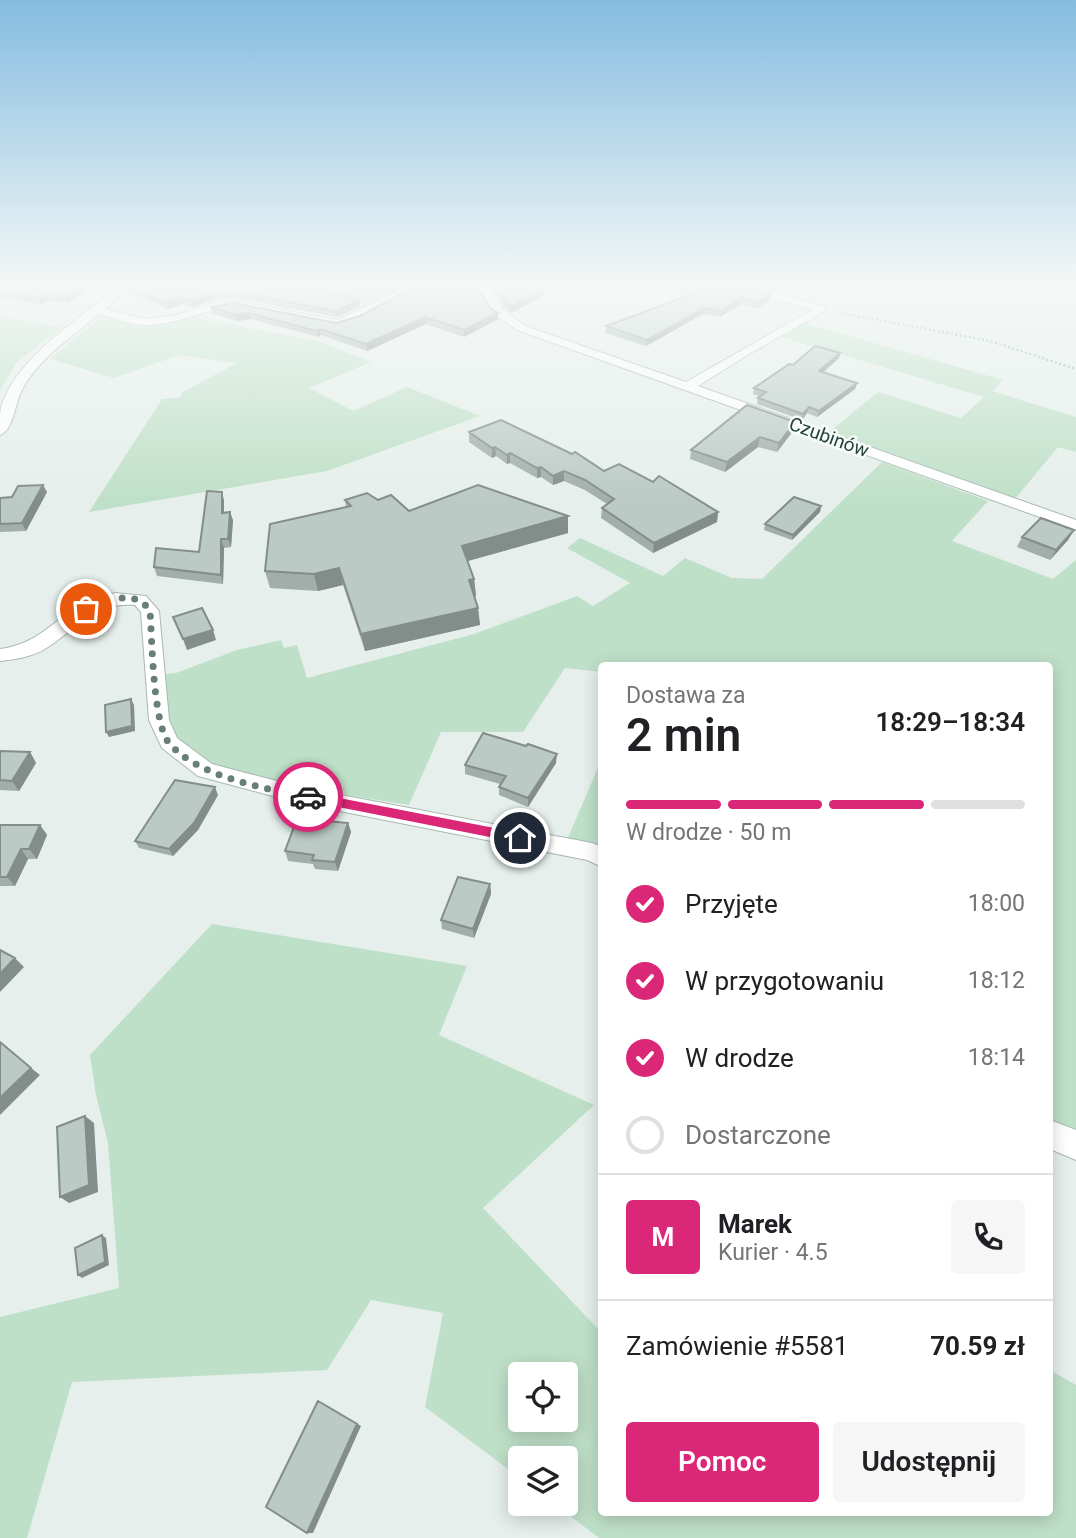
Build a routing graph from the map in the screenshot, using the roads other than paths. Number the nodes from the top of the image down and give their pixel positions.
1 (41, 357) edge
2 (602, 357) edge
3 (736, 357) edge
4 (688, 387) junction
5 (0, 431) edge
6 (1076, 525) edge
7 (0, 655) edge
8 (598, 856) edge
9 (1053, 1135) edge
10 (1076, 1145) edge

1 - 5 street
2 - 4 street, Czubinów
3 - 4 street
4 - 6 street, Czubinów
7 - 8 street
9 - 10 street

